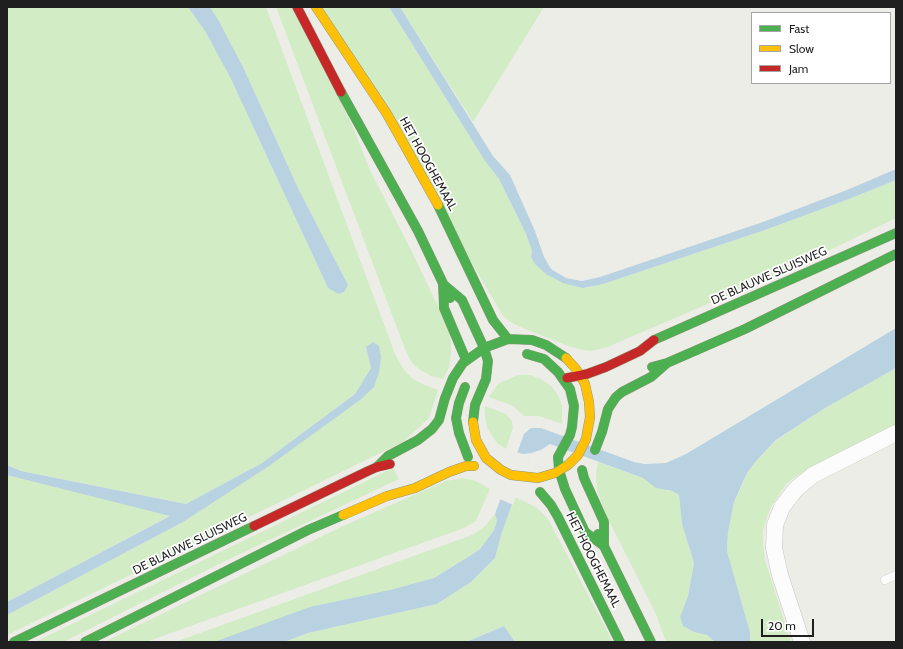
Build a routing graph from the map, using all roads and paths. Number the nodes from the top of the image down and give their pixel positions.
1 (296, 7) edge
2 (316, 7) edge
3 (896, 233) edge
4 (896, 254) edge
5 (443, 284) junction
6 (453, 305) dead end
7 (508, 340) junction
8 (636, 341) dead end
9 (651, 341) junction
10 (518, 353) dead end
11 (478, 355) junction
12 (498, 356) dead end
13 (466, 360) junction
14 (488, 361) junction
15 (585, 362) dead end
16 (667, 363) junction
17 (573, 365) junction
18 (647, 368) dead end
19 (581, 375) junction
20 (563, 378) junction
21 (469, 381) dead end
22 (596, 396) dead end
23 (589, 402) junction
24 (896, 433) edge
25 (482, 452) junction
26 (463, 456) junction
27 (398, 461) dead end
28 (587, 465) junction
29 (474, 466) junction
30 (377, 467) junction
31 (559, 470) junction
32 (481, 473) dead end
33 (410, 480) dead end
34 (563, 484) junction
35 (529, 492) dead end
36 (540, 492) junction
37 (388, 496) junction
38 (594, 525) dead end
39 (604, 546) junction
40 (896, 575) edge
41 (885, 580) dead end
42 (14, 642) edge
43 (85, 642) edge
44 (620, 642) edge
45 (651, 642) edge
46 (802, 642) edge

1 - 5 main road
2 - 7 main road, HET HOOGHEMAAL
3 - 9 main road, DE BLAUWE SLUISWEG
4 - 16 main road
5 - 6 main road
5 - 11 main road
5 - 13 main road
7 - 11 main road
7 - 17 main road
8 - 9 main road, DE BLAUWE SLUISWEG
9 - 19 main road, DE BLAUWE SLUISWEG
10 - 20 main road
11 - 13 main road
11 - 14 main road
11 - 14 main road
12 - 14 main road
13 - 30 main road, DE BLAUWE SLUISWEG
14 - 25 main road
15 - 17 main road
16 - 18 main road
16 - 28 main road
17 - 19 main road
19 - 20 main road, DE BLAUWE SLUISWEG
19 - 23 main road
20 - 31 main road
21 - 26 main road
22 - 23 main road
23 - 31 main road
24 - 46 street
25 - 26 main road
25 - 31 main road
26 - 29 main road
27 - 30 main road, DE BLAUWE SLUISWEG
28 - 34 main road
28 - 39 main road, HET HOOGHEMAAL
29 - 32 main road
29 - 37 main road
30 - 42 main road, DE BLAUWE SLUISWEG
31 - 34 main road, HET HOOGHEMAAL
33 - 37 main road
34 - 36 main road
34 - 39 main road, HET HOOGHEMAAL
35 - 36 main road
36 - 44 main road, HET HOOGHEMAAL
37 - 43 main road
38 - 39 main road, HET HOOGHEMAAL
39 - 45 main road, HET HOOGHEMAAL
40 - 41 lane

